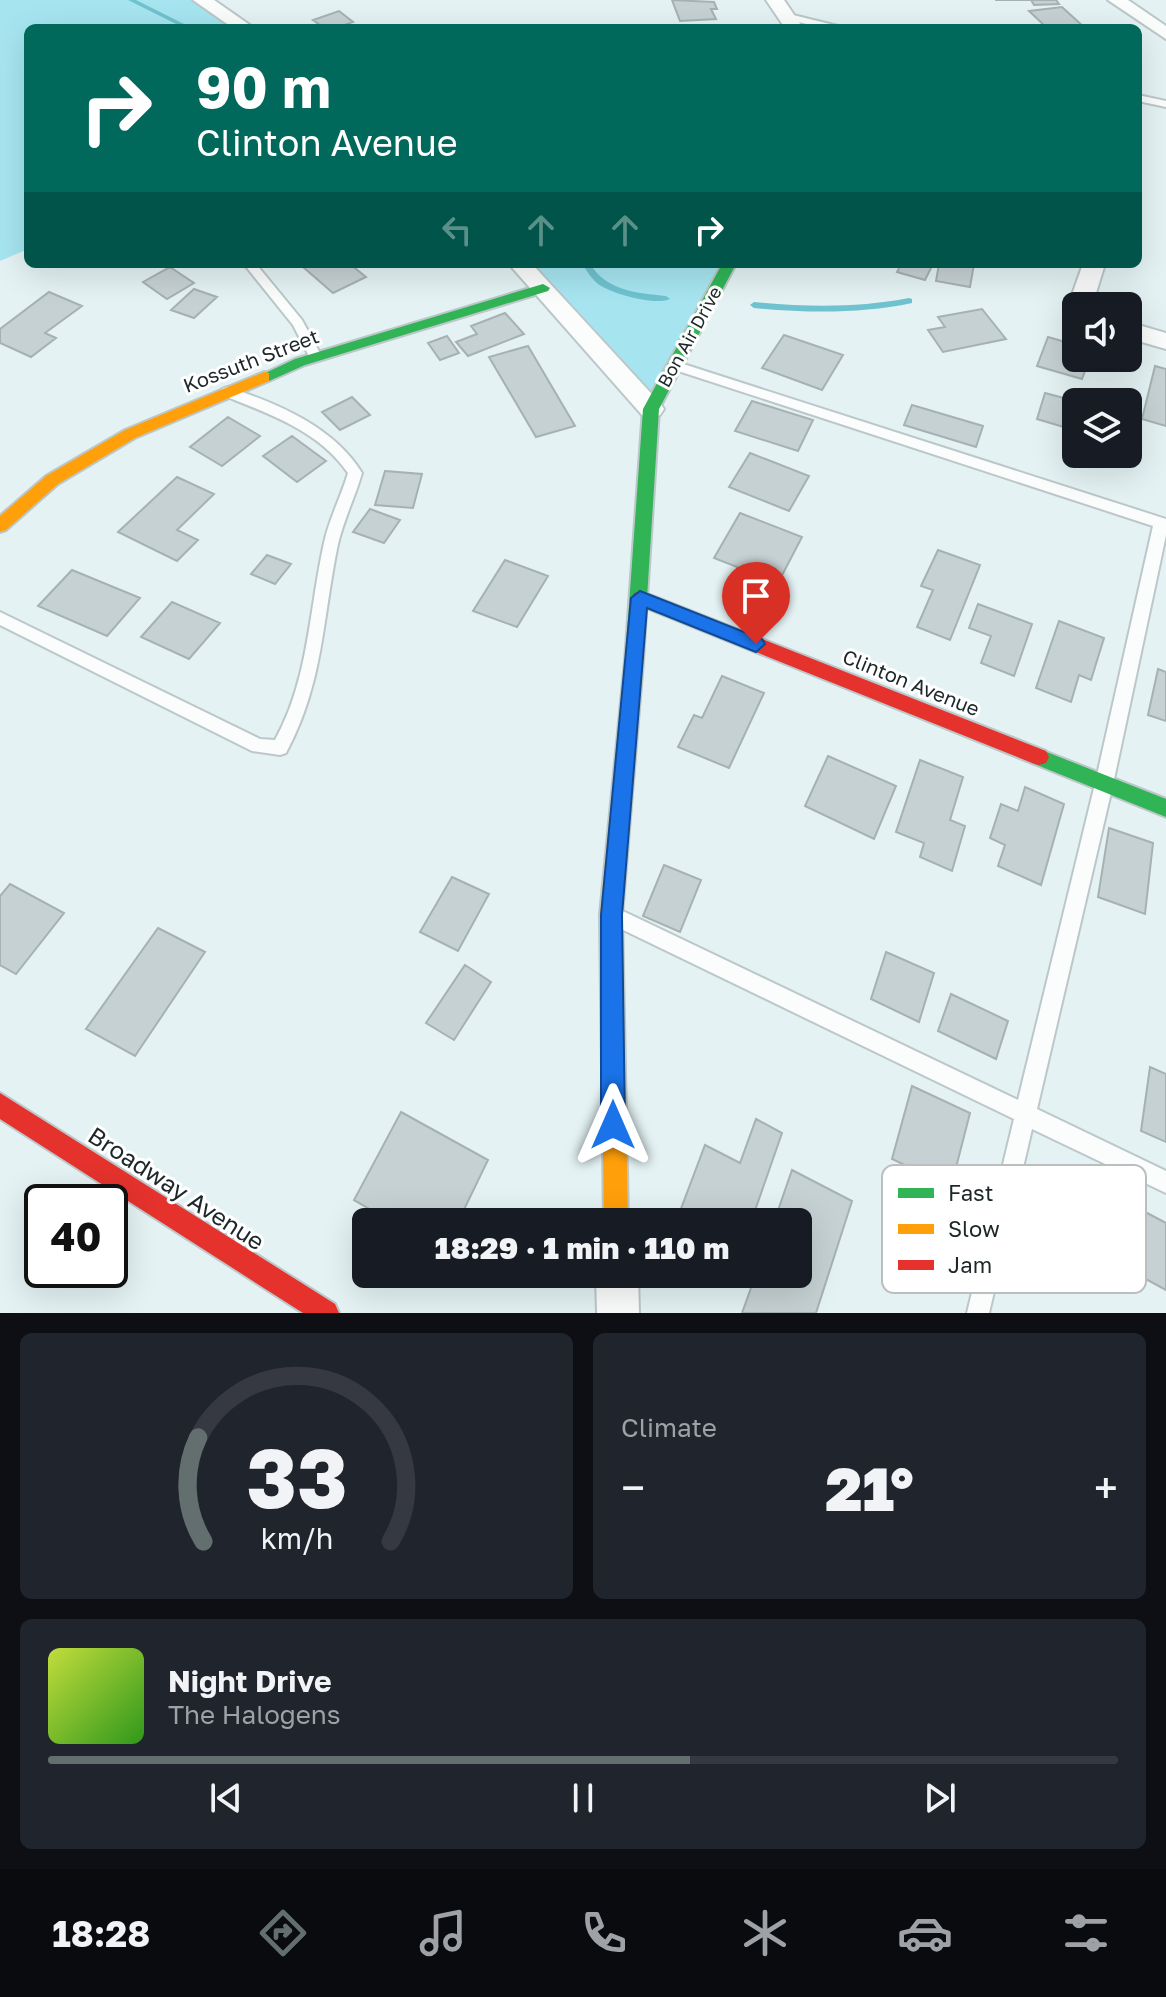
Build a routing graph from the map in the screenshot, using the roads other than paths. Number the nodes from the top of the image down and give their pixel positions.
1 (202, 0) edge
2 (775, 0) edge
3 (1117, 0) edge
4 (792, 23) edge
5 (239, 24) edge
6 (1166, 34) edge
7 (1142, 99) edge
8 (1166, 104) edge
9 (253, 268) edge
10 (524, 268) edge
11 (727, 268) edge
12 (1093, 268) edge
13 (543, 288) junction
14 (1085, 292) edge
15 (1142, 334) edge
16 (1166, 341) edge
17 (316, 357) junction
18 (674, 365) junction
19 (227, 392) junction
20 (651, 409) junction
21 (1164, 524) edge
22 (0, 526) edge
23 (640, 598) junction
24 (0, 618) edge
25 (1104, 784) junction
26 (1166, 808) edge
27 (611, 915) junction
28 (0, 1105) edge
29 (1025, 1114) junction
30 (1013, 1165) edge
31 (1131, 1165) edge
32 (1146, 1172) edge
33 (1166, 1182) edge
34 (616, 1208) edge
35 (617, 1288) edge
36 (983, 1293) edge
37 (326, 1313) edge
38 (618, 1313) edge
39 (978, 1313) edge

1 - 5 street
2 - 4 street
3 - 6 street
7 - 8 lane
9 - 17 lane
10 - 13 street
11 - 18 street, Bon Air Drive
12 - 14 street
13 - 17 street, Kossuth Street
13 - 20 street
15 - 16 street
17 - 19 street, Kossuth Street
18 - 20 street, Bon Air Drive
18 - 21 lane
19 - 22 street, Kossuth Street
19 - 24 lane
20 - 23 street
21 - 25 lane
23 - 25 street, Clinton Avenue
23 - 27 street
25 - 26 street, Clinton Avenue
25 - 29 lane
27 - 29 lane
27 - 34 street
28 - 37 street, Broadway Avenue
29 - 30 lane
29 - 31 lane
32 - 33 lane
35 - 38 street
36 - 39 lane

